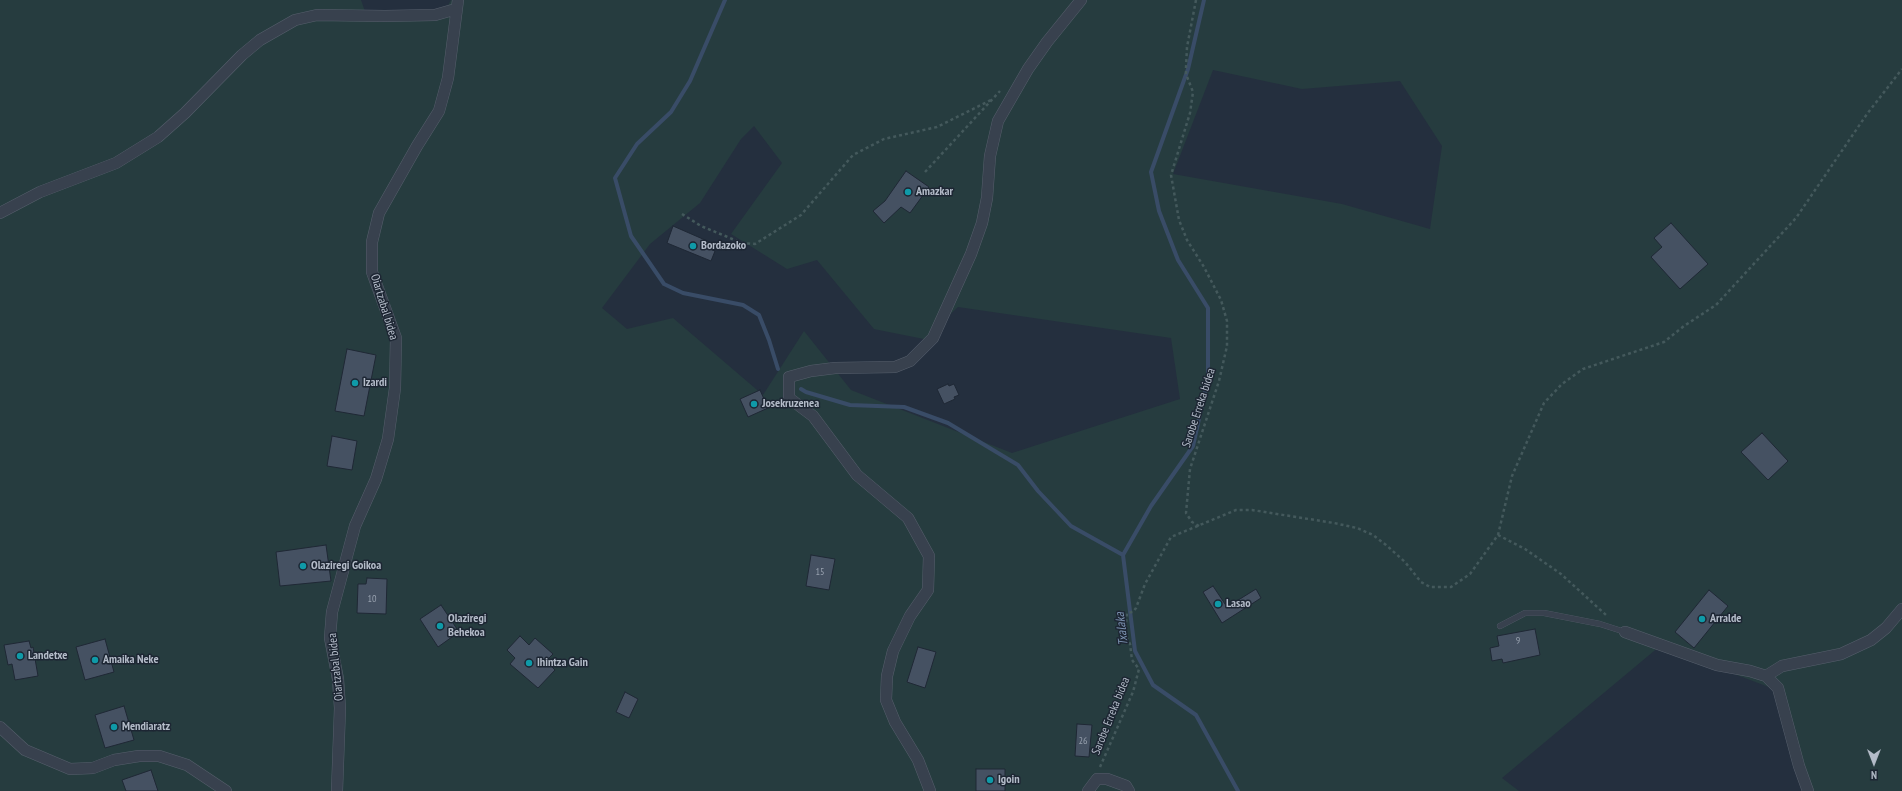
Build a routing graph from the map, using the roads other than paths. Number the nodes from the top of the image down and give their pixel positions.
1 (1081, 0) edge
2 (457, 5) edge
3 (0, 213) edge
4 (1902, 609) edge
5 (1500, 626) dead end
6 (1625, 632) joint
7 (1766, 676) junction
8 (0, 727) edge
9 (1090, 788) edge
10 (226, 791) edge
11 (337, 791) edge
12 (930, 791) edge
13 (1129, 791) edge
14 (1808, 791) edge

1 - 12 street
2 - 3 street
2 - 11 street, Oiartzabal bidea
4 - 7 street
5 - 6 lane
6 - 7 street
7 - 14 street
8 - 10 street
9 - 13 street

